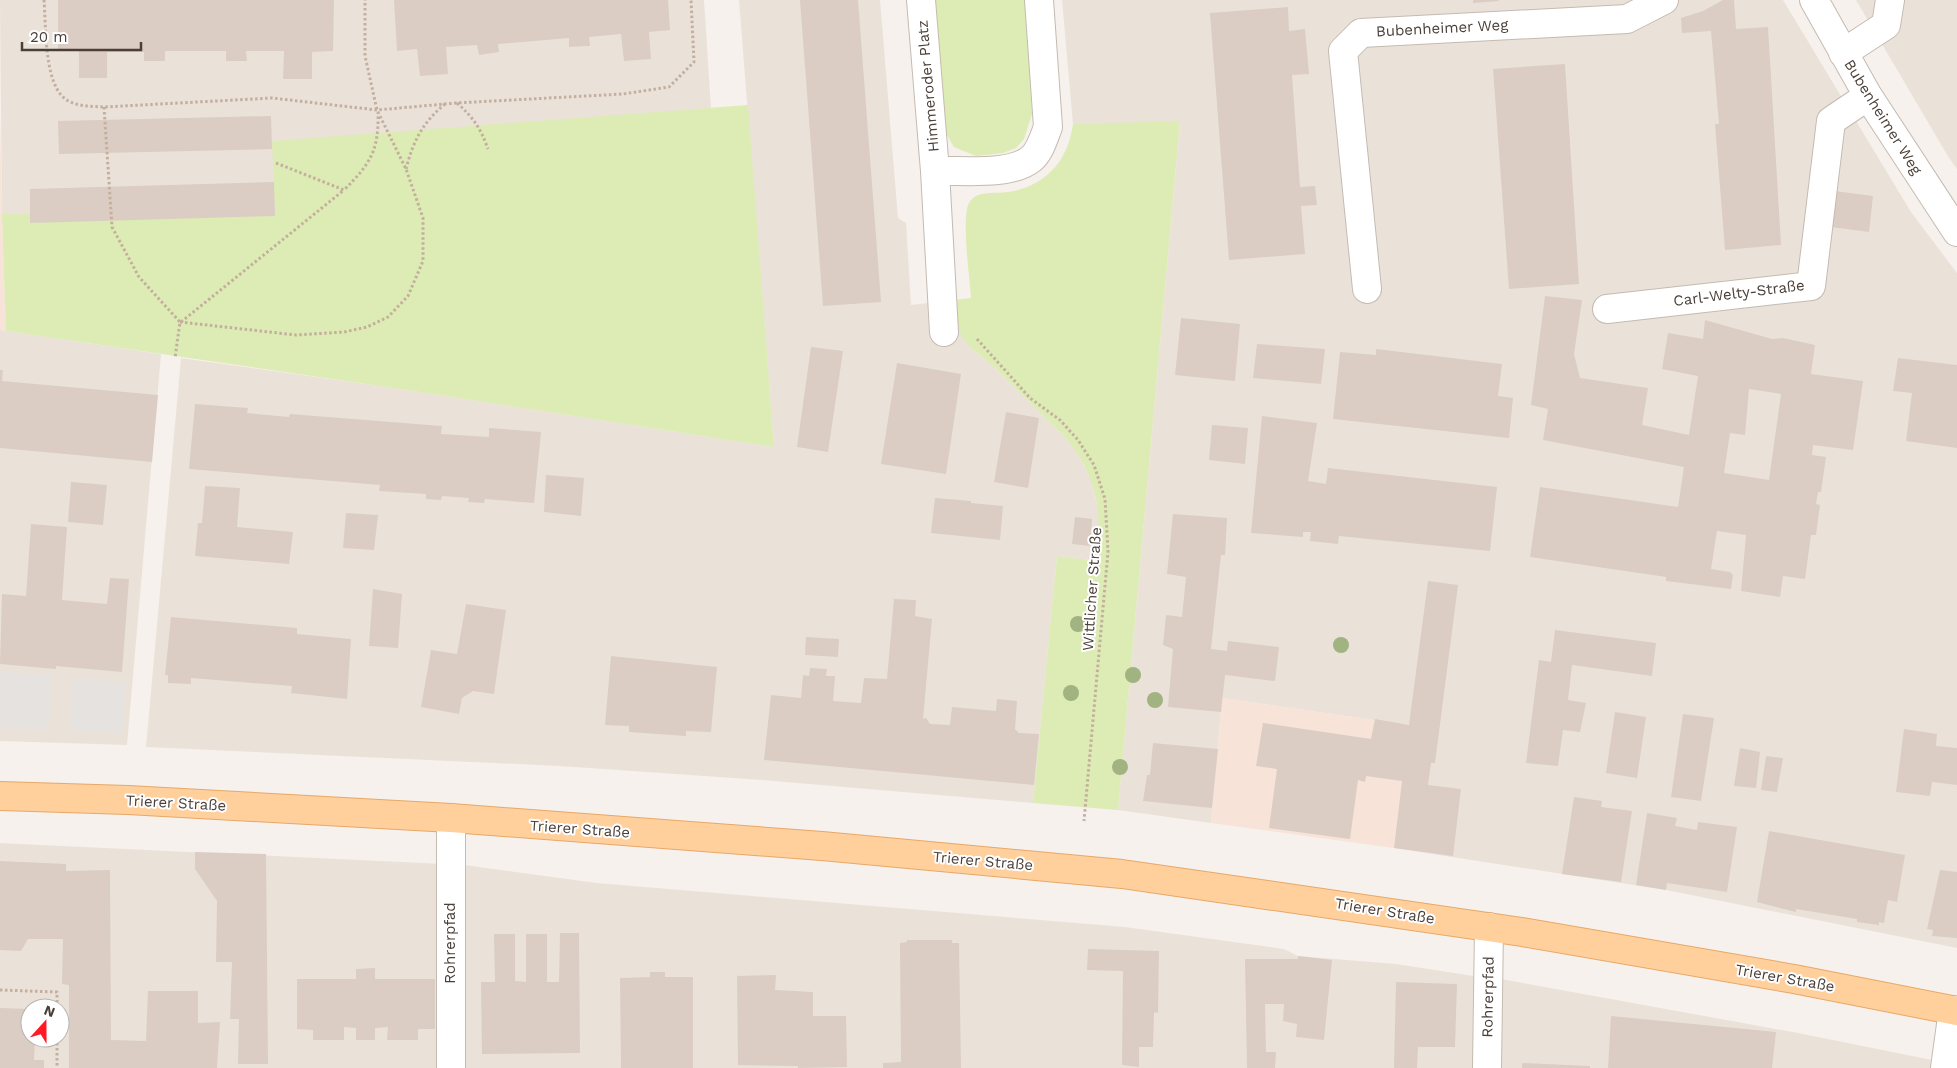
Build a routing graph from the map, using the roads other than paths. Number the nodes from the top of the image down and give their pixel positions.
1 (922, 0) edge
2 (1038, 0) edge
3 (1664, 0) edge
4 (1814, 0) edge
5 (1890, 0) edge
6 (1607, 10) edge
7 (1843, 53) junction
8 (1868, 96) junction
9 (935, 172) junction
10 (1957, 232) edge
11 (1367, 289) dead end
12 (1607, 309) dead end
13 (944, 332) dead end
14 (0, 796) edge
15 (451, 818) junction
16 (1489, 927) junction
17 (1955, 1011) edge
18 (451, 1068) edge
19 (1487, 1068) edge
20 (1945, 1068) edge

1 - 9 street, Himmeroder Platz
2 - 9 street, Himmeroder Platz
3 - 6 street, Bubenheimer Weg
4 - 7 street, Bubenheimer Weg
5 - 7 street
6 - 11 street, Bubenheimer Weg
7 - 8 street, Bubenheimer Weg
8 - 10 street, Bubenheimer Weg
8 - 12 street, Carl-Welty-Straße
9 - 13 street, Himmeroder Platz
14 - 15 main road, Trierer Straße
15 - 16 main road, Trierer Straße
15 - 18 street, Rohrerpfad
16 - 17 main road, Trierer Straße
16 - 19 street, Rohrerpfad
17 - 20 street

